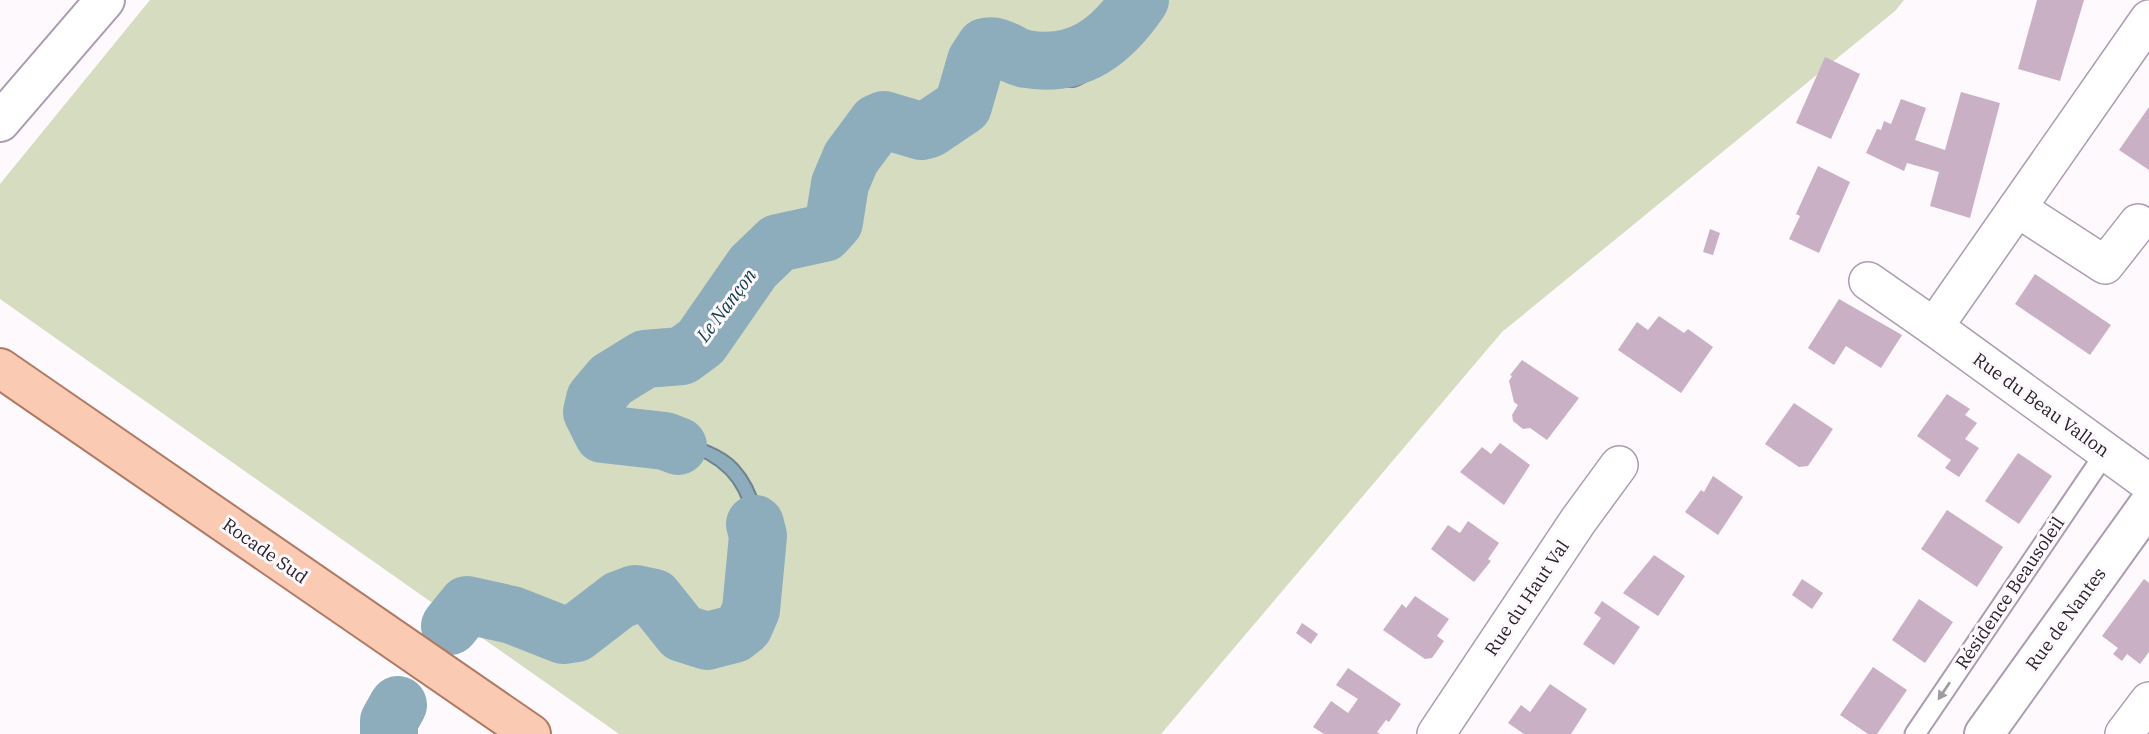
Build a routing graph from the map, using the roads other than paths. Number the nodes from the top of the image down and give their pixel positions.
1 (105, 0) edge
2 (2149, 19) edge
3 (0, 122) edge
4 (2017, 208) junction
5 (2138, 223) dead end
6 (1868, 281) dead end
7 (1934, 327) junction
8 (0, 368) edge
9 (2106, 452) junction
10 (1619, 465) dead end
11 (2149, 484) edge
12 (2149, 504) edge
13 (2149, 701) edge
14 (531, 734) edge
15 (1436, 734) edge
16 (1914, 734) edge
17 (1984, 734) edge
18 (2124, 734) edge

1 - 3 main road
2 - 4 street
4 - 5 street
4 - 7 street
6 - 7 street, Rue du Beau Vallon
7 - 9 street, Rue du Beau Vallon
8 - 14 main road, Rocade Sud
9 - 11 street, Rue du Beau Vallon
9 -> 16 lane, Résidence Beausoleil
10 - 15 street, Rue du Haut Val
12 - 17 main road, Rue de Nantes
13 - 18 street

